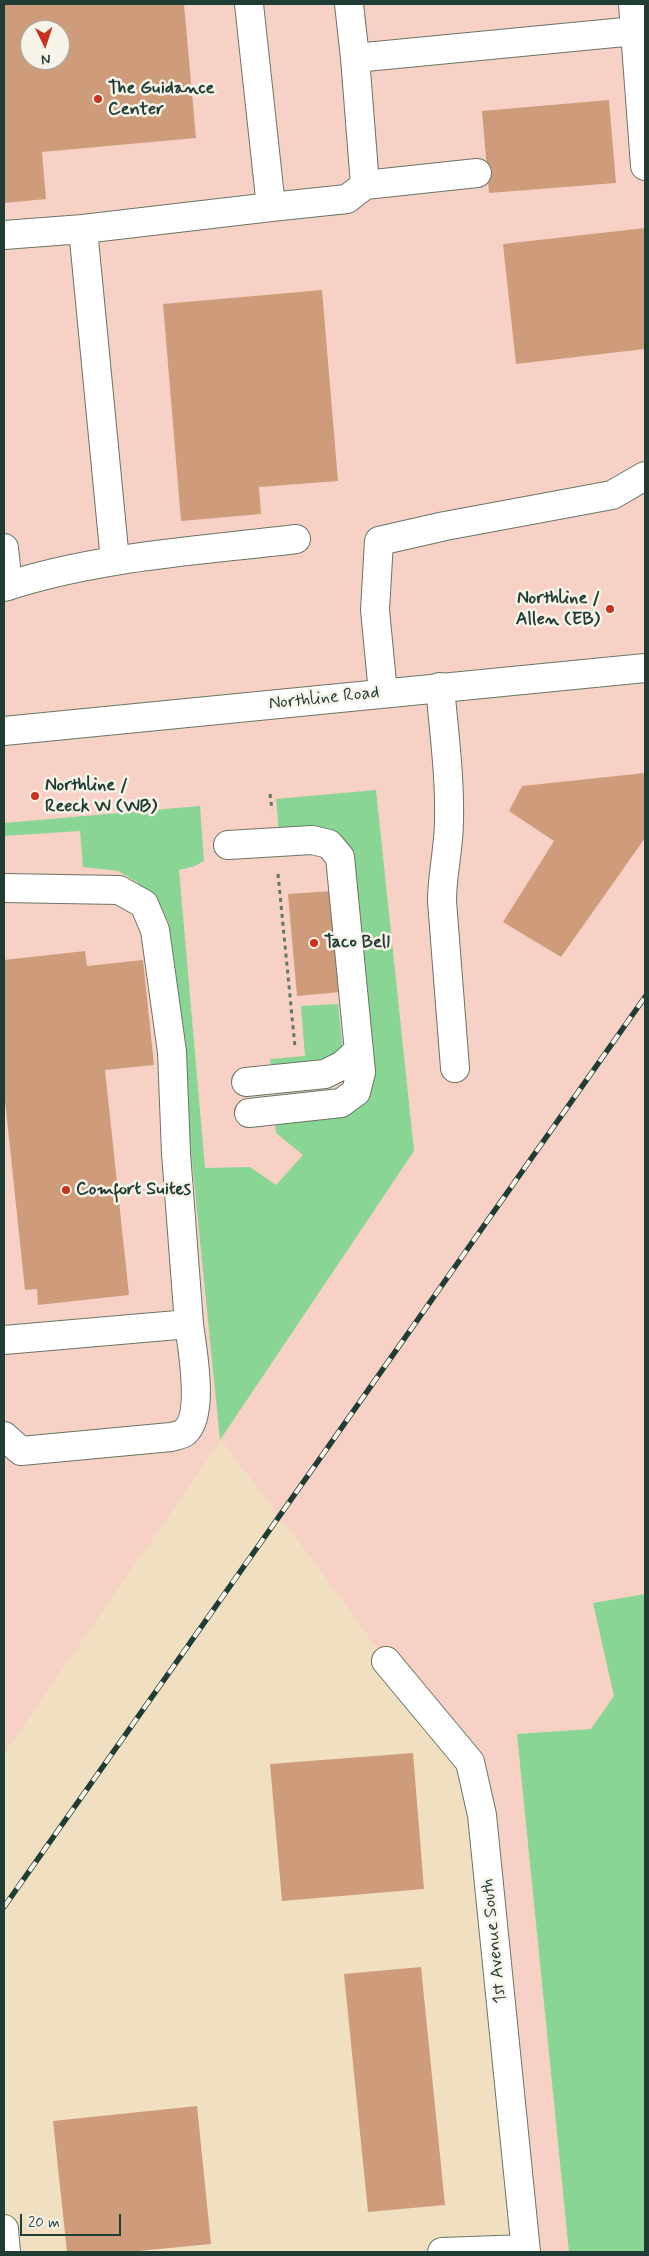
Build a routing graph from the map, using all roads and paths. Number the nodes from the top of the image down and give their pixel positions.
1 (249, 4) edge
2 (349, 4) edge
3 (633, 4) edge
4 (635, 31) junction
5 (355, 58) junction
6 (645, 166) edge
7 (477, 173) dead end
8 (365, 185) junction
9 (271, 207) junction
10 (84, 229) junction
11 (4, 235) edge
12 (645, 476) edge
13 (296, 540) dead end
14 (4, 548) edge
15 (115, 561) junction
16 (6, 587) edge
17 (645, 668) edge
18 (440, 687) junction
19 (383, 693) junction
20 (4, 731) edge
21 (228, 846) dead end
22 (278, 870) dead end
23 (4, 888) edge
24 (359, 1050) junction
25 (296, 1054) dead end
26 (455, 1068) dead end
27 (246, 1082) dead end
28 (249, 1112) dead end
29 (189, 1324) junction
30 (4, 1340) edge
31 (4, 1436) edge
32 (386, 1661) dead end
33 (4, 2229) edge
34 (525, 2250) edge
35 (6, 2252) edge
36 (442, 2252) edge

1 - 9 main road
2 - 5 main road
3 - 4 main road
4 - 5 main road
4 - 6 main road
5 - 8 main road
7 - 8 main road
8 - 9 main road
9 - 10 main road
10 - 11 main road
10 - 15 main road
12 - 19 main road
13 - 15 main road
14 - 16 main road
15 - 16 main road
17 - 18 main road, Northline Road
18 - 19 main road, Northline Road
18 - 26 main road
19 - 20 main road, Northline Road
21 - 24 main road
22 - 25 path
23 - 29 main road
24 - 27 main road
24 - 28 main road
29 - 30 main road
29 - 31 main road
32 - 34 main road, 1st Avenue South
33 - 35 main road
34 - 36 main road

